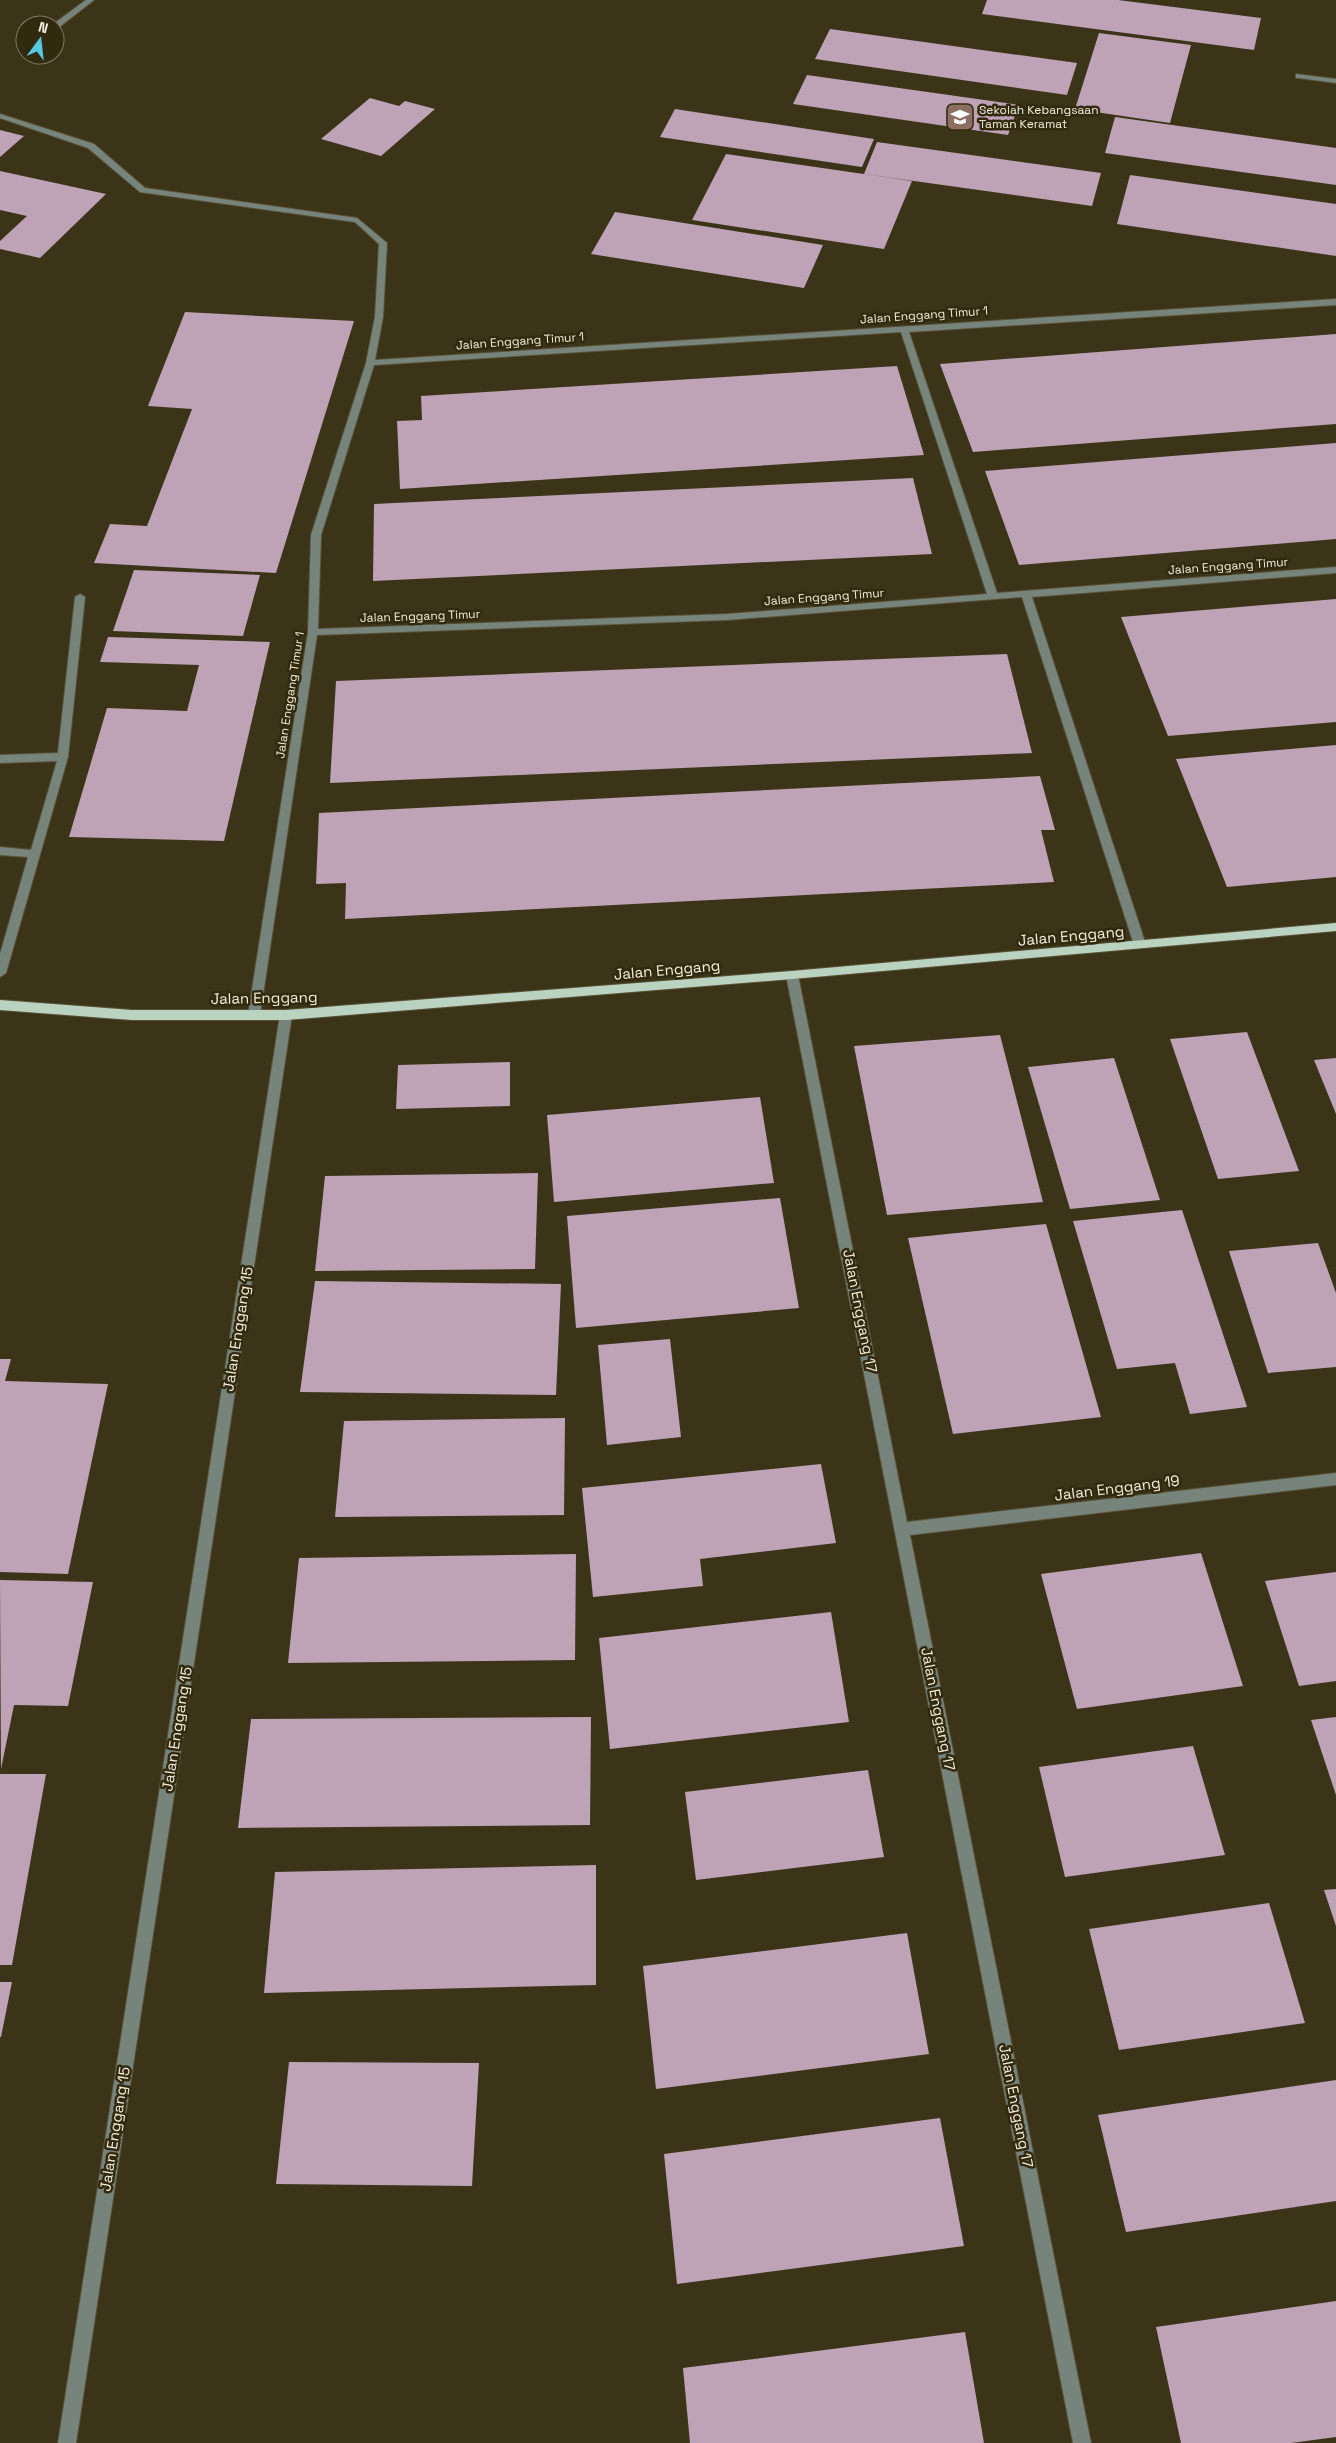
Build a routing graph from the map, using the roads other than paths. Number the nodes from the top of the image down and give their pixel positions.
1 (90, 0) edge
2 (65, 19) edge
3 (1298, 76) dead end
4 (1336, 80) edge
5 (0, 116) edge
6 (1336, 302) edge
7 (904, 329) junction
8 (370, 363) junction
9 (1336, 570) edge
10 (1026, 594) junction
11 (994, 596) junction
12 (80, 597) dead end
13 (313, 632) junction
14 (63, 757) junction
15 (0, 759) edge
16 (0, 851) edge
17 (35, 854) junction
18 (1336, 927) edge
19 (1140, 945) junction
20 (0, 973) edge
21 (792, 975) junction
22 (0, 1004) edge
23 (254, 1015) junction
24 (286, 1015) junction
25 (1336, 1479) edge
26 (902, 1529) junction
27 (67, 2443) edge
28 (1082, 2443) edge

1 - 2 street
3 - 4 street
5 - 8 street
6 - 7 street, Jalan Enggang Timur 1
7 - 8 street, Jalan Enggang Timur 1
7 - 11 street
8 - 13 street, Jalan Enggang Timur 1
9 - 10 street, Jalan Enggang Timur
10 - 11 street, Jalan Enggang Timur
10 - 19 street
11 - 13 street, Jalan Enggang Timur
12 - 14 street
13 - 23 street, Jalan Enggang Timur 1
14 - 15 street
14 - 17 street
16 - 17 street
17 - 20 street
18 - 19 main road, Jalan Enggang
19 - 21 main road, Jalan Enggang
21 - 24 main road, Jalan Enggang
21 - 26 street, Jalan Enggang 17
22 - 23 main road, Jalan Enggang
23 - 24 main road, Jalan Enggang
24 - 27 street, Jalan Enggang 15
25 - 26 street, Jalan Enggang 19
26 - 28 street, Jalan Enggang 17

